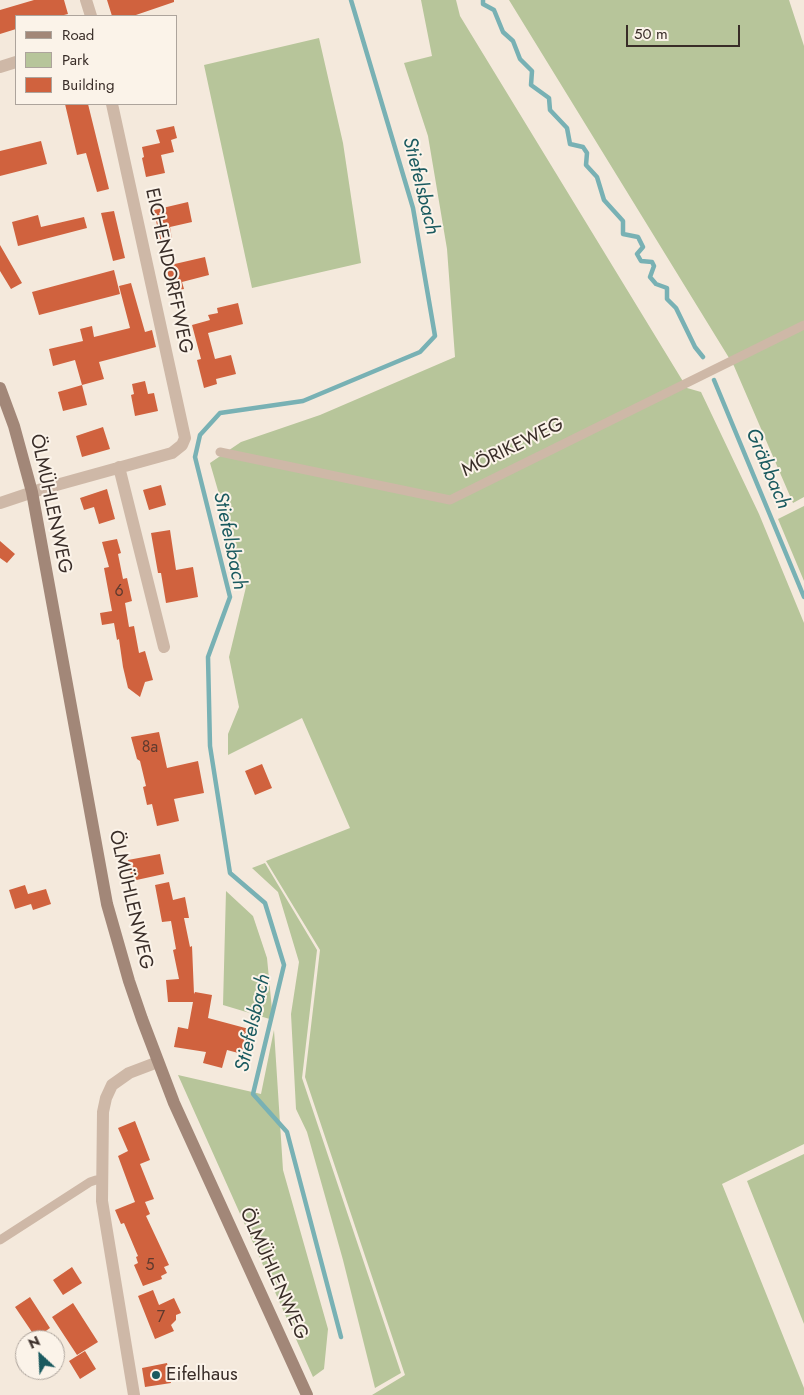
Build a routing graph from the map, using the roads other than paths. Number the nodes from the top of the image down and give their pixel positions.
1 (86, 0) edge
2 (91, 15) edge
3 (15, 62) edge
4 (0, 67) edge
5 (112, 105) edge
6 (804, 325) edge
7 (0, 388) edge
8 (220, 452) dead end
9 (119, 467) junction
10 (32, 492) junction
11 (0, 503) edge
12 (164, 647) dead end
13 (158, 1062) junction
14 (101, 1180) junction
15 (0, 1240) edge
16 (134, 1395) edge
17 (307, 1395) edge

1 - 2 street
3 - 4 street
5 - 9 street, EICHENDORFFWEG
6 - 8 lane, MÖRIKEWEG
7 - 10 main road, ÖLMÜHLENWEG
9 - 10 street
9 - 12 street
10 - 11 street
10 - 13 main road, ÖLMÜHLENWEG
13 - 14 street
13 - 17 main road, ÖLMÜHLENWEG
14 - 15 lane
14 - 16 street

